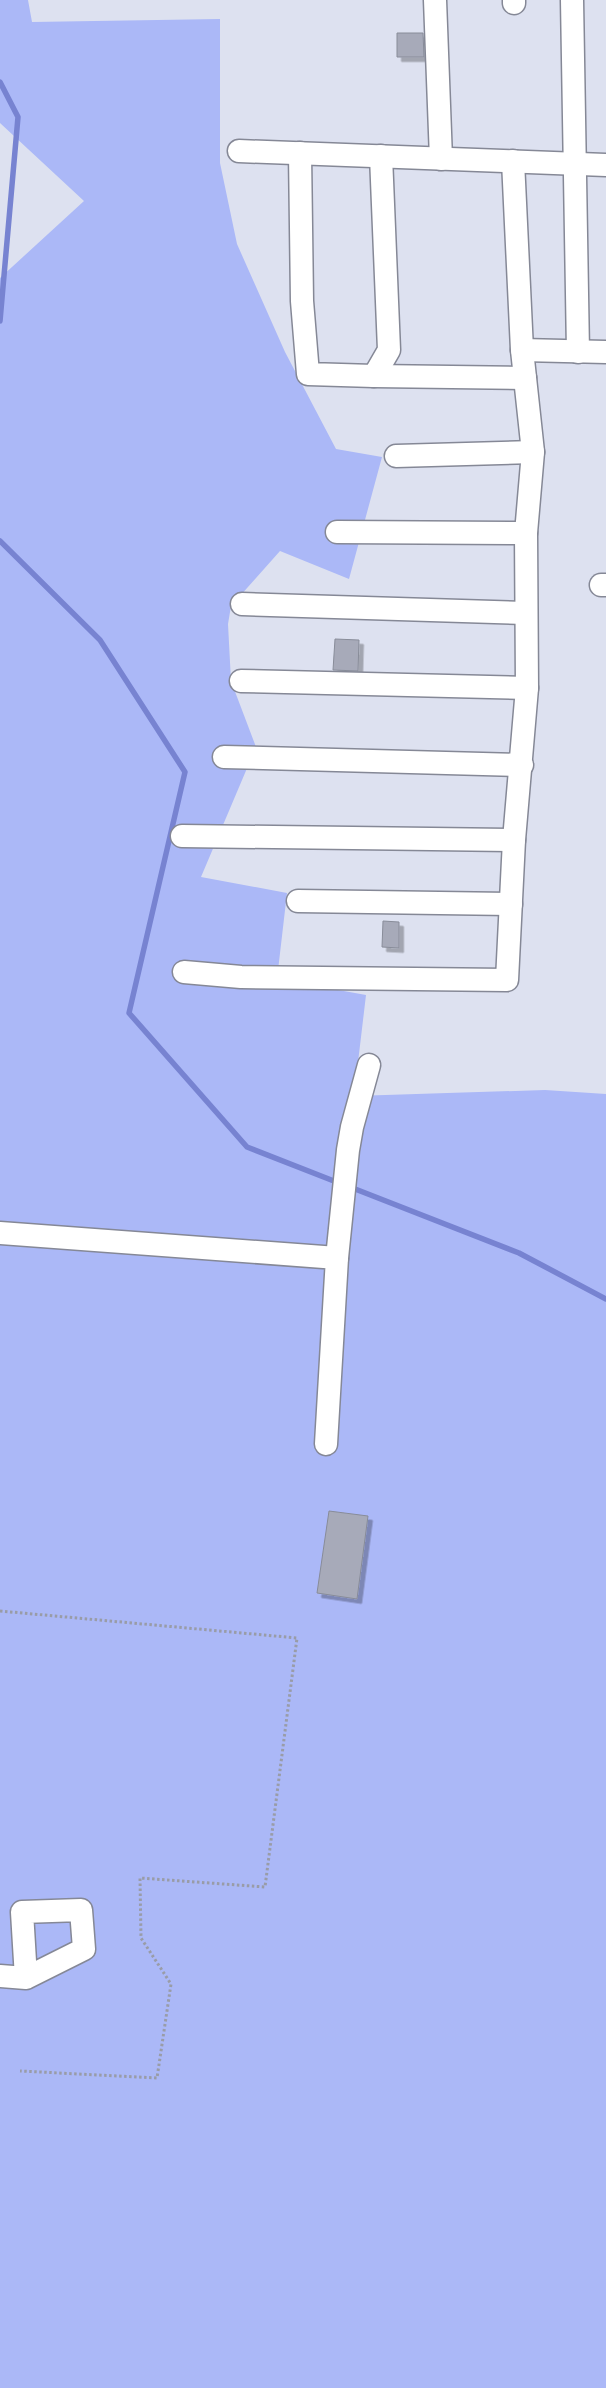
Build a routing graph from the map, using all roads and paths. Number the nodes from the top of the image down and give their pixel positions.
1 (435, 0) edge
2 (572, 0) edge
3 (239, 151) dead end
4 (300, 153) junction
5 (381, 156) junction
6 (441, 158) junction
7 (513, 162) junction
8 (574, 164) junction
9 (606, 165) edge
10 (522, 350) junction
11 (578, 352) junction
12 (606, 352) edge
13 (374, 376) junction
14 (525, 378) junction
15 (533, 452) junction
16 (396, 456) dead end
17 (337, 532) dead end
18 (526, 533) junction
19 (242, 604) dead end
20 (525, 613) junction
21 (241, 680) dead end
22 (527, 688) junction
23 (224, 756) dead end
24 (522, 765) junction
25 (182, 836) dead end
26 (514, 840) junction
27 (298, 901) dead end
28 (511, 904) junction
29 (184, 972) dead end
30 (369, 1065) dead end
31 (0, 1233) edge
32 (337, 1258) junction
33 (326, 1444) dead end
34 (0, 1611) edge
35 (0, 1976) edge
36 (26, 1978) dead end
37 (20, 2071) dead end

1 - 6 street
2 - 8 street
3 - 4 street
4 - 5 street
4 - 13 street
5 - 6 street
5 - 13 street
6 - 7 street
7 - 8 street
7 - 10 street
8 - 9 street
8 - 11 street
10 - 11 street
10 - 14 street
11 - 12 street
13 - 14 street
14 - 15 street
15 - 16 street
15 - 18 street
17 - 18 street
18 - 20 street
19 - 20 street
20 - 22 street
21 - 22 street
22 - 24 street
23 - 24 street
24 - 26 street
25 - 26 street
26 - 28 street
27 - 28 street
28 - 29 street
30 - 32 street
31 - 32 street
32 - 33 street
34 - 37 path
35 - 36 street

